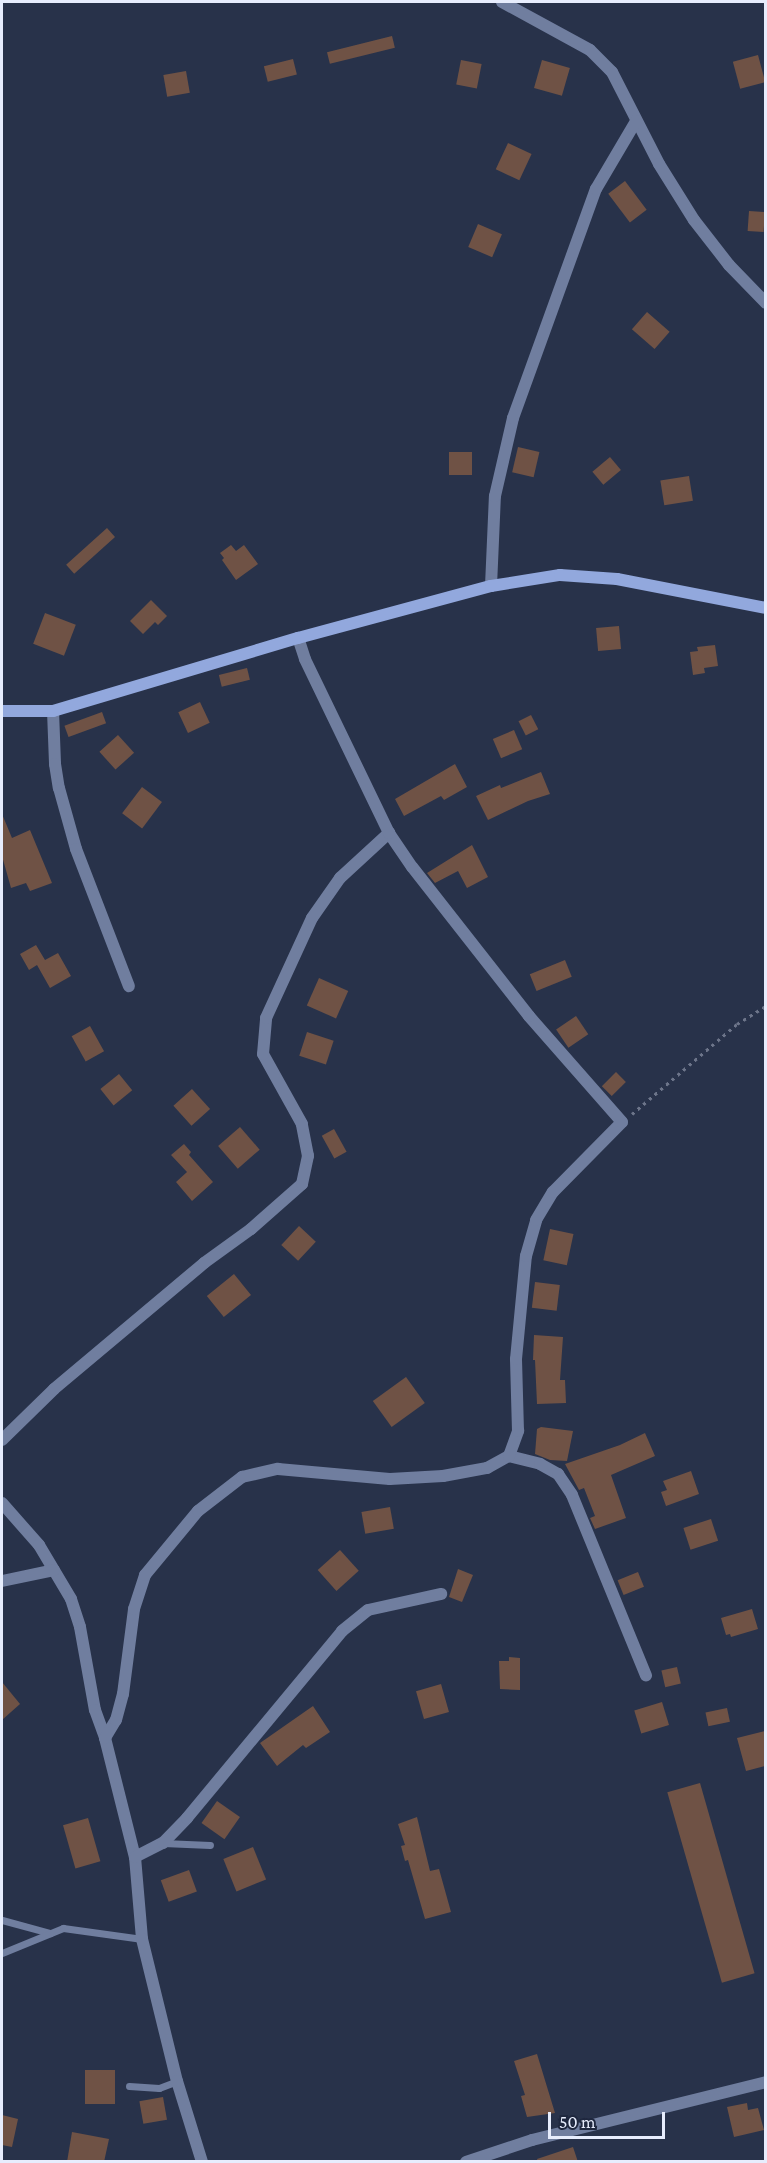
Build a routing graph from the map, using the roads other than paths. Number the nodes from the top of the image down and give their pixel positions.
1 (502, 2) edge
2 (636, 121) junction
3 (765, 303) edge
4 (490, 586) junction
5 (765, 608) edge
6 (298, 638) junction
7 (2, 711) edge
8 (53, 711) junction
9 (389, 833) junction
10 (129, 986) dead end
11 (2, 1440) edge
12 (509, 1456) junction
13 (2, 1503) edge
14 (54, 1570) junction
15 (2, 1581) edge
16 (441, 1594) dead end
17 (646, 1675) dead end
18 (105, 1738) junction
19 (163, 1843) junction
20 (210, 1845) dead end
21 (135, 1857) junction
22 (2, 1920) edge
23 (50, 1933) junction
24 (142, 1939) junction
25 (2, 1953) edge
26 (177, 2081) junction
27 (765, 2082) edge
28 (129, 2086) dead end
29 (202, 2162) edge
30 (465, 2162) edge

1 - 2 street
2 - 3 street
2 - 4 street
4 - 5 street
4 - 6 street
6 - 8 street
6 - 9 street
7 - 8 street
8 - 10 street
9 - 11 street
9 - 12 street
12 - 17 street
12 - 18 street
13 - 14 street
14 - 15 street
14 - 18 street
16 - 19 street
18 - 21 street
19 - 20 lane
19 - 21 street
21 - 24 street
22 - 23 lane
23 - 24 lane
23 - 25 lane
24 - 26 street
26 - 28 lane
26 - 29 street
27 - 30 street

